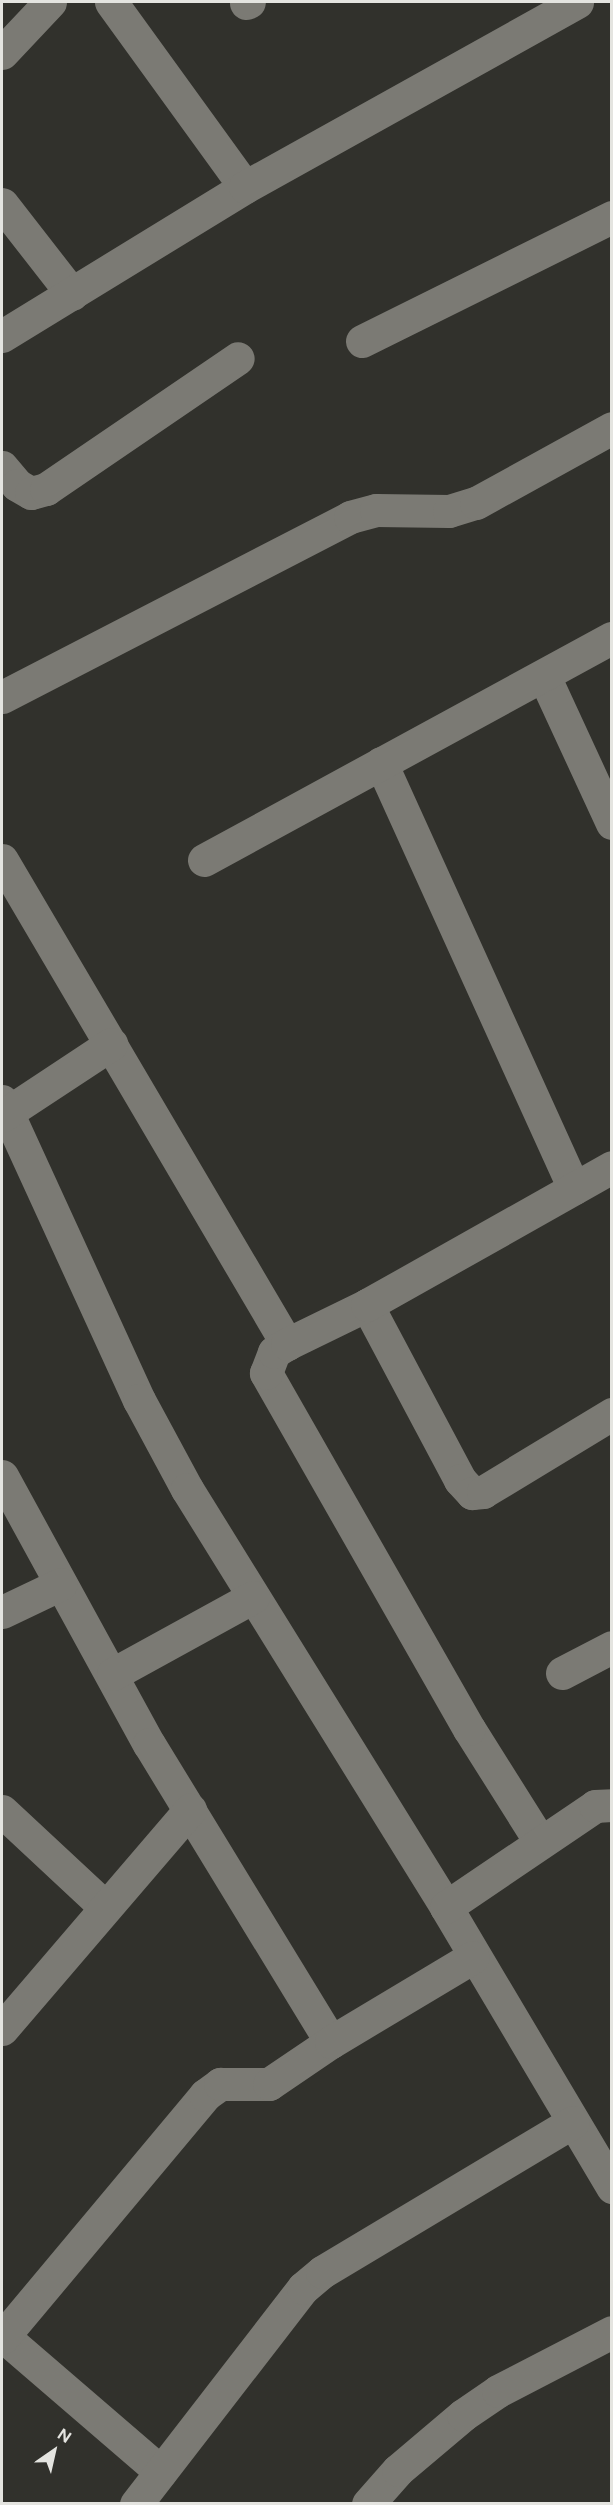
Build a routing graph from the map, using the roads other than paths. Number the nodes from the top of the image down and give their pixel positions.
1 (50, 2) edge
2 (111, 2) edge
3 (577, 2) edge
4 (2, 53) edge
5 (245, 187) junction
6 (2, 204) edge
7 (612, 217) edge
8 (72, 294) junction
9 (2, 336) edge
10 (362, 340) dead end
11 (238, 358) dead end
12 (612, 428) edge
13 (2, 467) edge
14 (612, 638) edge
15 (544, 676) junction
16 (2, 697) edge
17 (381, 763) junction
18 (608, 806) edge
19 (2, 860) edge
20 (204, 860) dead end
21 (111, 1044) junction
22 (3, 1110) edge
23 (612, 1167) edge
24 (574, 1188) junction
25 (367, 1305) junction
26 (287, 1344) junction
27 (612, 1414) edge
28 (2, 1476) edge
29 (61, 1584) junction
30 (253, 1597) junction
31 (2, 1612) edge
32 (612, 1647) edge
33 (562, 1673) dead end
34 (113, 1674) junction
35 (612, 1805) edge
36 (190, 1810) junction
37 (2, 1811) edge
38 (539, 1840) junction
39 (105, 1907) junction
40 (446, 1907) junction
41 (473, 1956) junction
42 (4, 2019) edge
43 (331, 2042) junction
44 (573, 2122) junction
45 (612, 2187) edge
46 (612, 2332) edge
47 (2, 2337) edge
48 (161, 2472) junction
49 (136, 2504) edge
50 (368, 2504) edge

1 - 4 street
2 - 5 street
3 - 5 street
5 - 8 street
6 - 8 street
7 - 10 street
8 - 9 street
11 - 13 street
12 - 16 street
14 - 15 street
15 - 17 street
15 - 18 street
17 - 20 street
17 - 24 street
19 - 21 street
21 - 22 street
21 - 26 street
22 - 30 street
23 - 24 street
24 - 25 street
25 - 26 street
25 - 27 street
26 - 38 street
28 - 29 street
29 - 31 street
29 - 34 street
30 - 34 street
30 - 40 street
32 - 33 street
34 - 36 street
35 - 38 street
36 - 39 street
36 - 43 street
37 - 39 street
38 - 40 street
39 - 42 street
40 - 41 street
41 - 43 street
41 - 44 street
43 - 47 street
44 - 45 street
44 - 48 street
46 - 50 street
47 - 48 street
48 - 49 street

